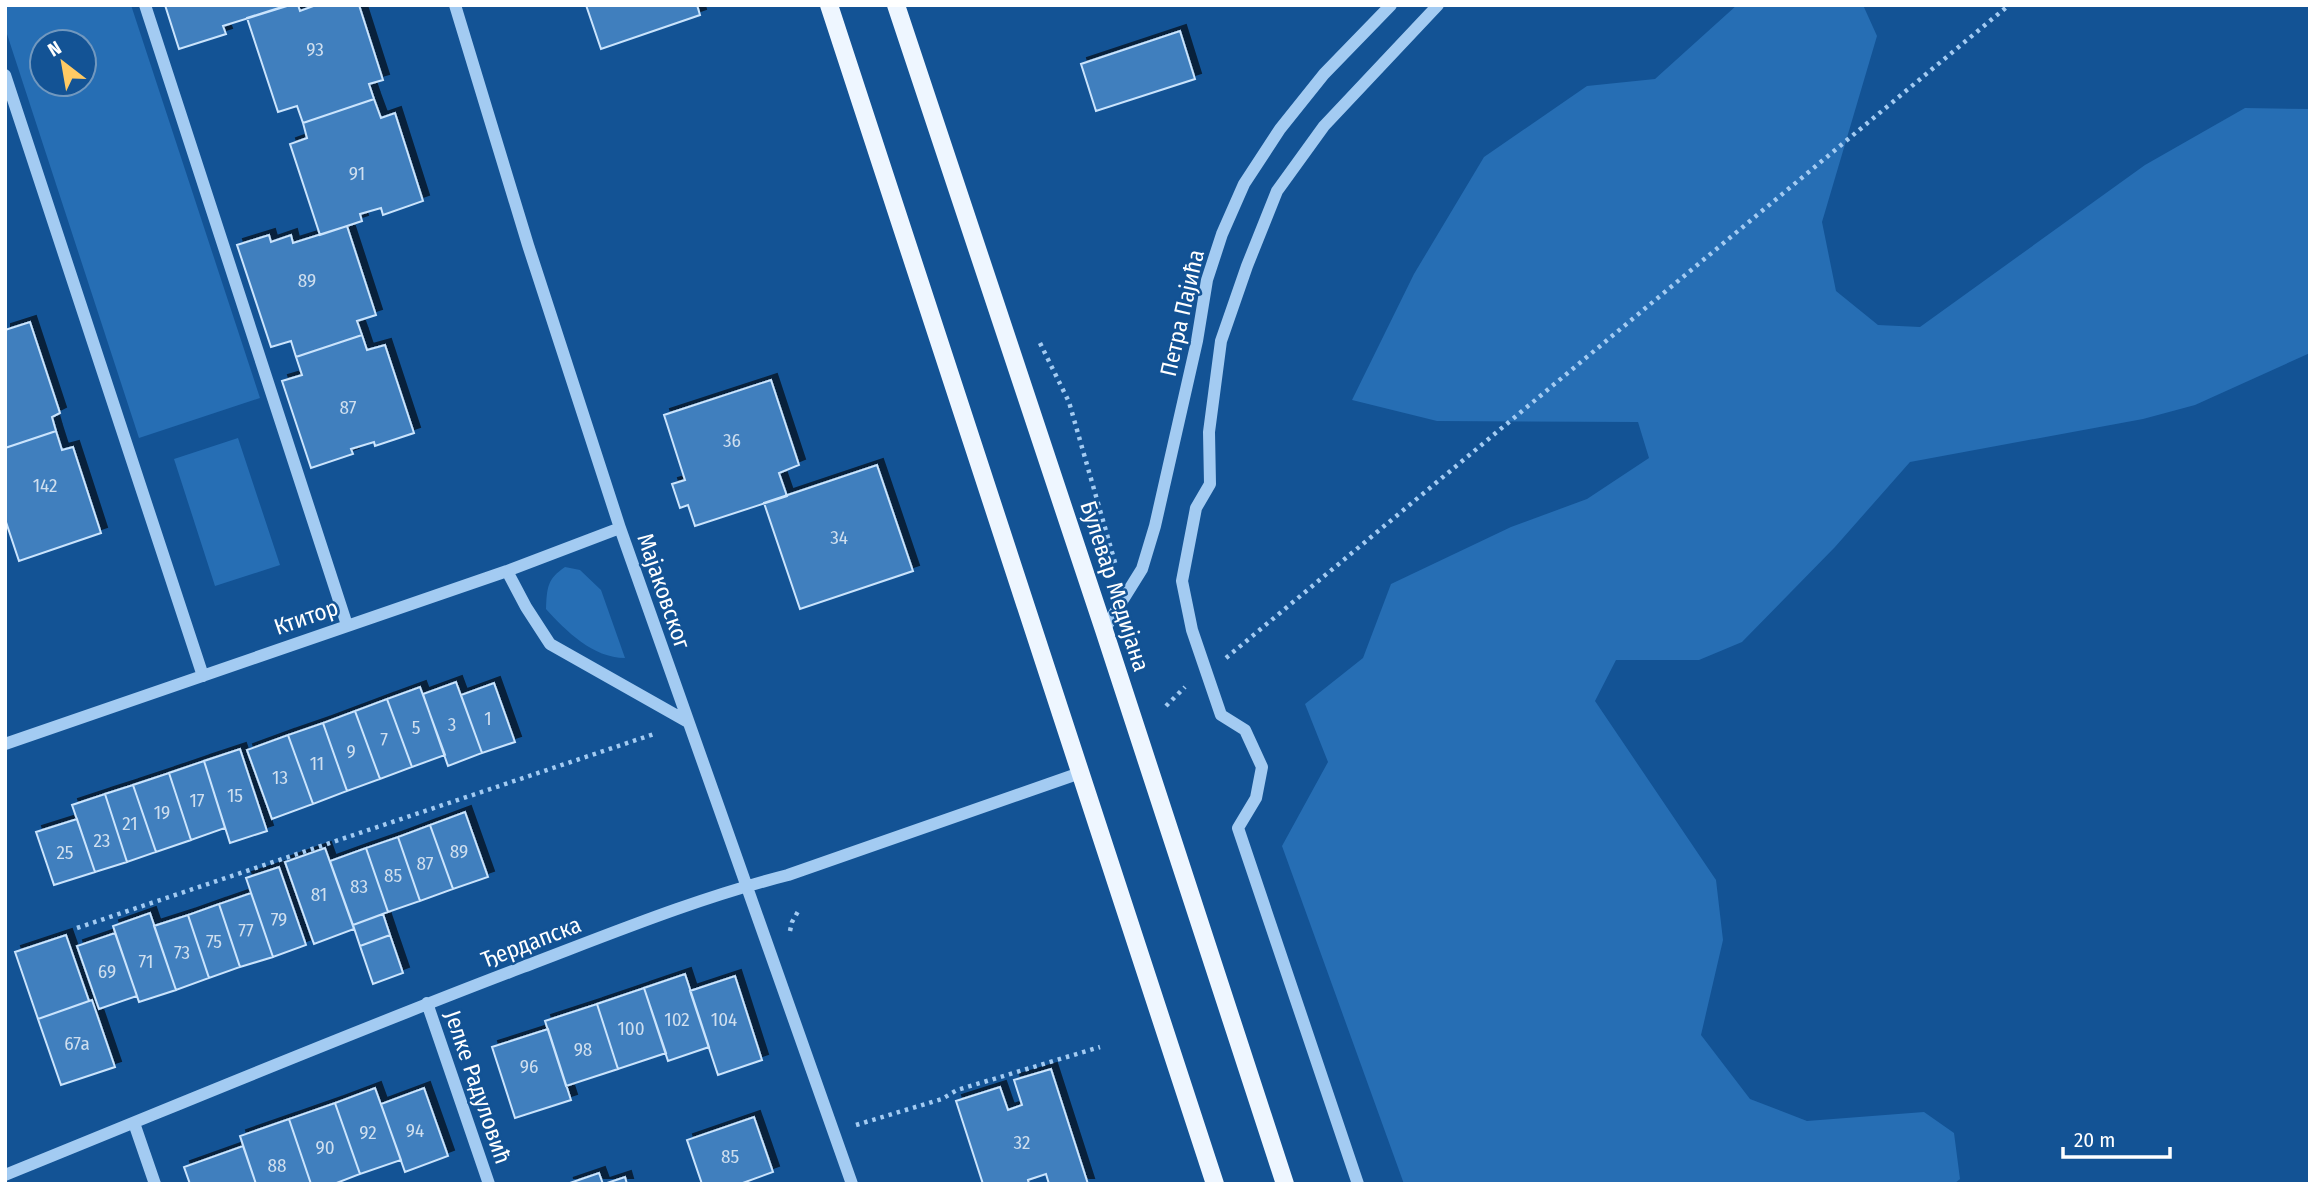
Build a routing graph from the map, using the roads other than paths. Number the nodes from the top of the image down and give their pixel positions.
1 (145, 5) edge
2 (456, 5) edge
3 (829, 5) edge
4 (896, 5) edge
5 (1391, 5) edge
6 (1438, 5) edge
7 (5, 75) edge
8 (620, 528) junction
9 (507, 571) junction
10 (347, 625) junction
11 (1104, 630) junction
12 (203, 676) junction
13 (688, 722) junction
14 (5, 744) edge
15 (1080, 773) junction
16 (747, 886) junction
17 (428, 1003) junction
18 (134, 1123) junction
19 (5, 1175) edge
20 (155, 1184) edge
21 (489, 1184) edge
22 (852, 1184) edge
23 (1215, 1184) edge
24 (1285, 1184) edge
25 (1358, 1184) edge

1 - 10 street
2 - 8 street, Мајаковског
3 - 15 main road
4 - 11 main road, Булевар Медијана
5 - 11 street, Петра Пајића
6 - 25 street
7 - 12 street
8 - 9 street, Ктитор
8 - 13 street, Мајаковског
9 - 10 street, Ктитор
9 - 13 street
10 - 12 street, Ктитор
11 - 24 main road, Булевар Медијана
12 - 14 street, Ктитор
13 - 16 street, Мајаковског
15 - 16 street, Ђердапска
15 - 23 main road
16 - 17 street, Ђердапска
16 - 22 street, Мајаковског
17 - 18 street, Ђердапска
17 - 21 street, Јелке Радуловић
18 - 19 street, Ђердапска
18 - 20 street

